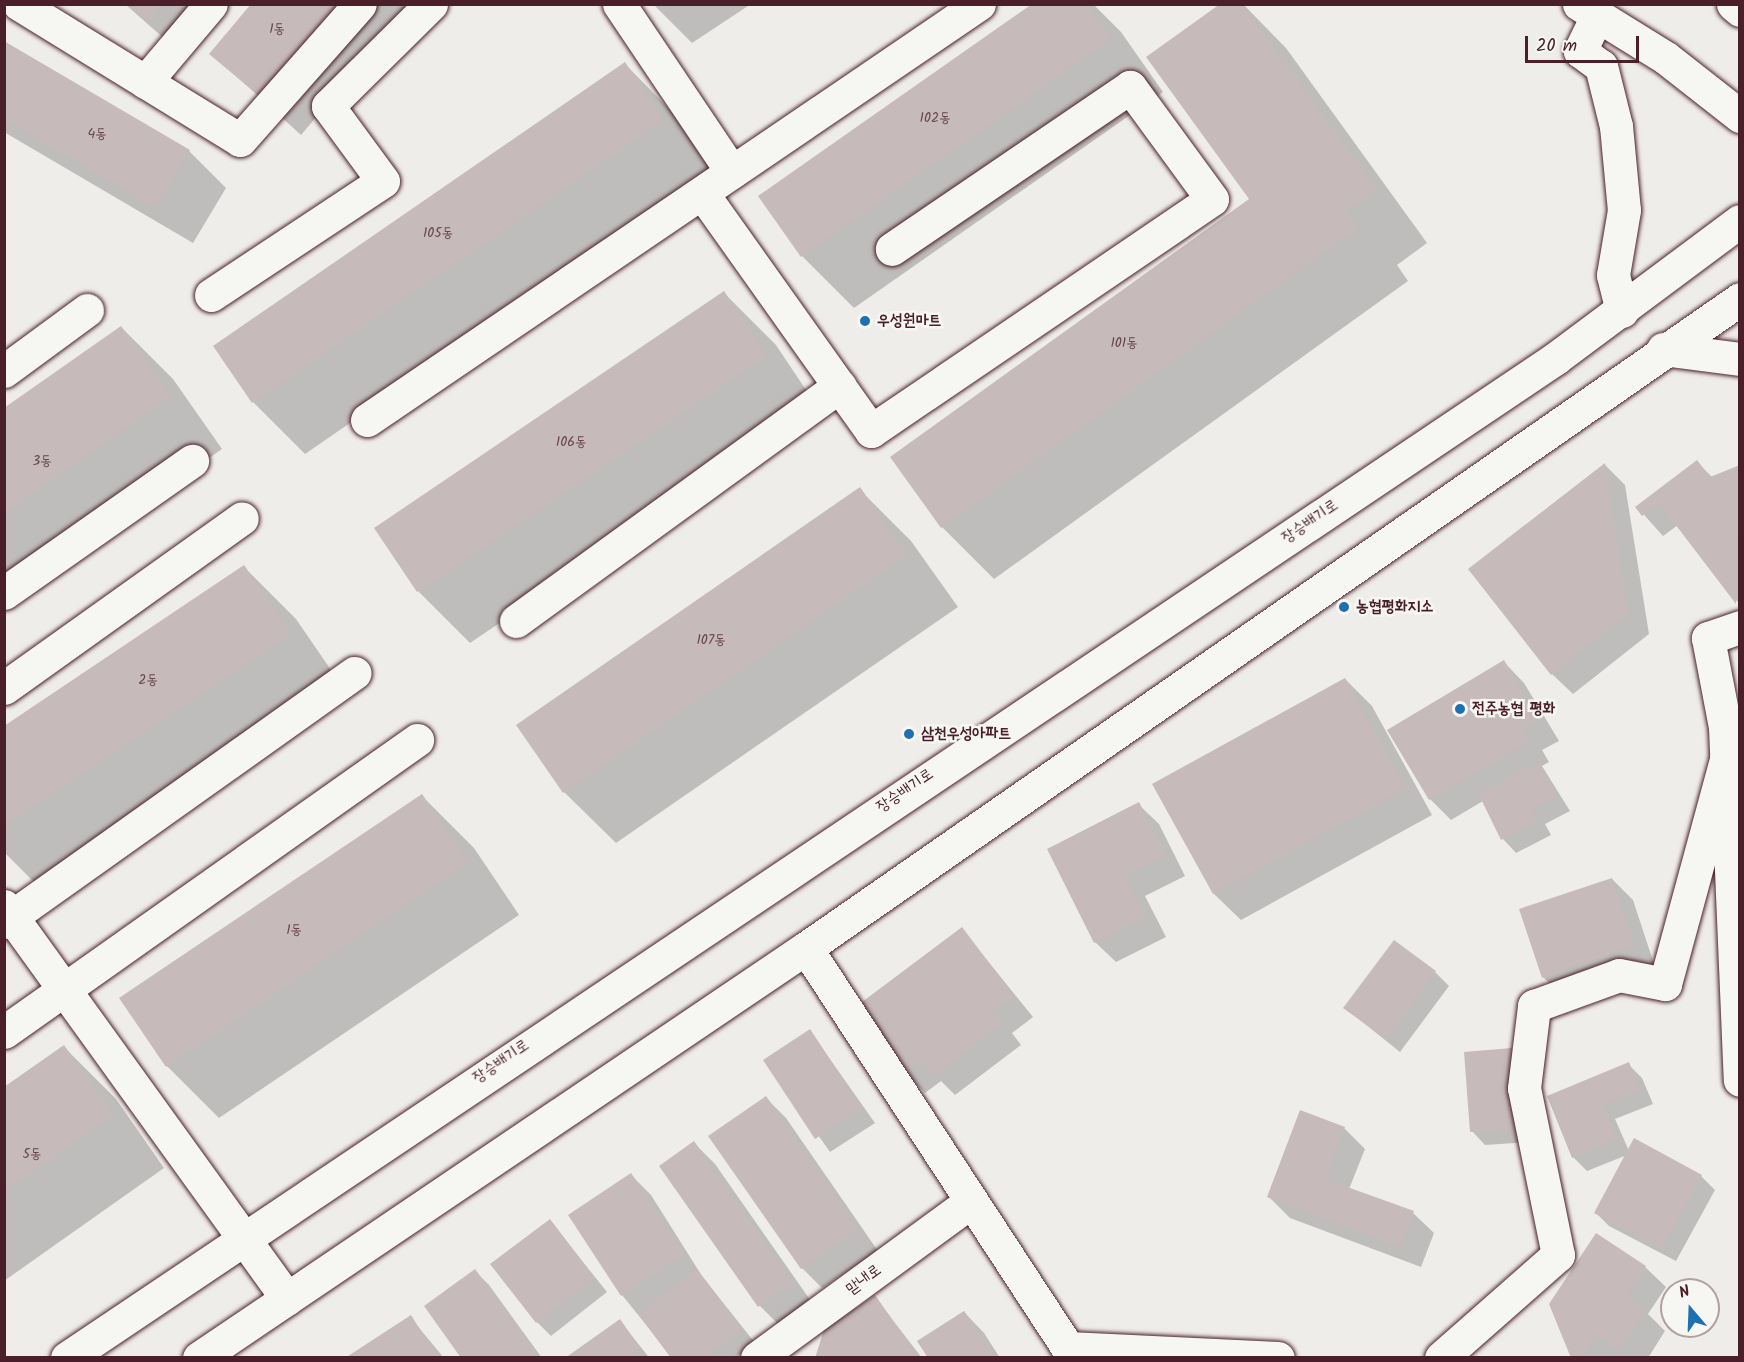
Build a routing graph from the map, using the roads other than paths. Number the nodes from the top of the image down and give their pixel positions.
1 (211, 4) edge
2 (360, 4) edge
3 (432, 4) edge
4 (619, 4) edge
5 (979, 4) edge
6 (1733, 4) edge
7 (25, 6) edge
8 (1588, 10) edge
9 (1740, 10) edge
10 (145, 82) junction
11 (1740, 116) edge
12 (732, 172) junction
13 (702, 193) junction
14 (1740, 221) edge
15 (892, 249) dead end
16 (211, 295) dead end
17 (1740, 299) edge
18 (87, 310) dead end
19 (1622, 310) junction
20 (1663, 349) junction
21 (1740, 359) edge
22 (4, 371) edge
23 (840, 386) junction
24 (367, 420) dead end
25 (192, 461) dead end
26 (242, 518) dead end
27 (4, 593) edge
28 (516, 621) dead end
29 (1740, 627) edge
30 (354, 673) dead end
31 (4, 687) edge
32 (417, 740) dead end
33 (1726, 760) junction
34 (7, 915) edge
35 (806, 948) junction
36 (63, 990) junction
37 (4, 1032) edge
38 (1740, 1080) edge
39 (970, 1202) junction
40 (243, 1237) junction
41 (287, 1299) junction
42 (772, 1353) edge
43 (1071, 1353) edge
44 (67, 1358) edge
45 (199, 1358) edge
46 (1278, 1358) edge
47 (1441, 1358) edge

1 - 10 street
2 - 10 street
3 - 16 street
4 - 12 street
5 - 12 street
6 - 9 street
7 - 10 street
8 - 11 street
8 - 19 street
12 - 13 street
13 - 23 street
13 - 24 street
14 - 19 street, 장승배기로
15 - 23 street
17 - 20 street
18 - 22 street
19 - 40 street, 장승배기로
20 - 21 street
20 - 35 street
23 - 28 street
25 - 27 street
26 - 31 street
29 - 33 street
30 - 34 street
32 - 36 street
33 - 38 street
33 - 47 street
34 - 36 street
35 - 39 street
35 - 41 street
36 - 37 street
36 - 40 street
39 - 42 street, 맏내로
39 - 43 street
40 - 41 street
40 - 44 street, 장승배기로
41 - 45 street
43 - 46 street

